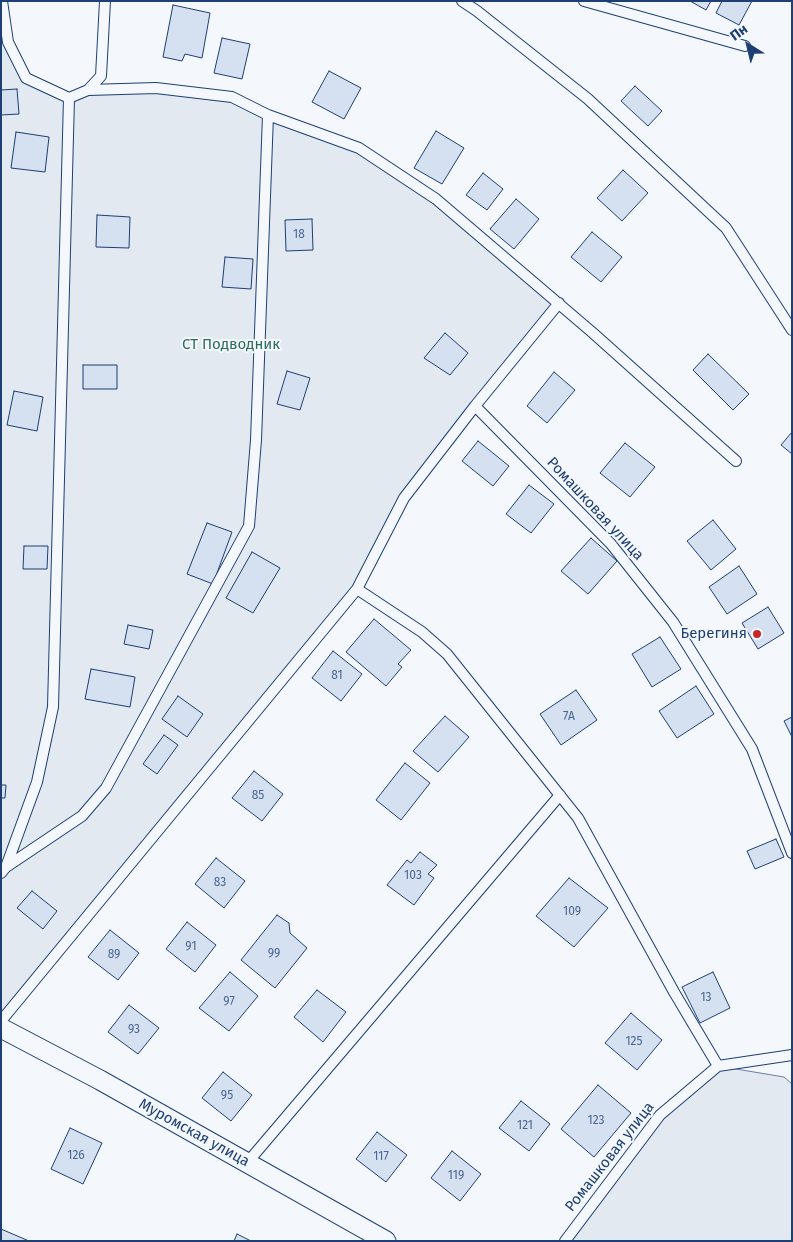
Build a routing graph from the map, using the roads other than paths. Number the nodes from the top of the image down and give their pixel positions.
1 (2, 1) edge
2 (105, 1) edge
3 (462, 1) edge
4 (584, 1) edge
5 (745, 46) dead end
6 (88, 90) junction
7 (69, 98) junction
8 (268, 115) junction
9 (559, 303) junction
10 (792, 330) edge
11 (475, 406) junction
12 (736, 461) dead end
13 (357, 589) junction
14 (560, 795) junction
15 (792, 853) edge
16 (3, 870) edge
17 (1, 1021) edge
18 (1, 1028) edge
19 (792, 1055) edge
20 (718, 1066) junction
21 (247, 1163) junction
22 (386, 1241) edge
23 (564, 1241) edge

1 - 7 lane
2 - 6 lane
3 - 10 lane
4 - 5 lane
6 - 7 lane
6 - 8 lane
7 - 16 lane
8 - 9 lane
8 - 16 lane
9 - 11 lane
9 - 12 lane
11 - 13 lane
11 - 15 lane, Ромашковая улица
13 - 14 lane
13 - 17 lane
14 - 20 lane
14 - 21 lane
18 - 21 street, Муромская улица
19 - 20 lane
20 - 23 lane, Ромашковая улица
21 - 22 street, Муромская улица

